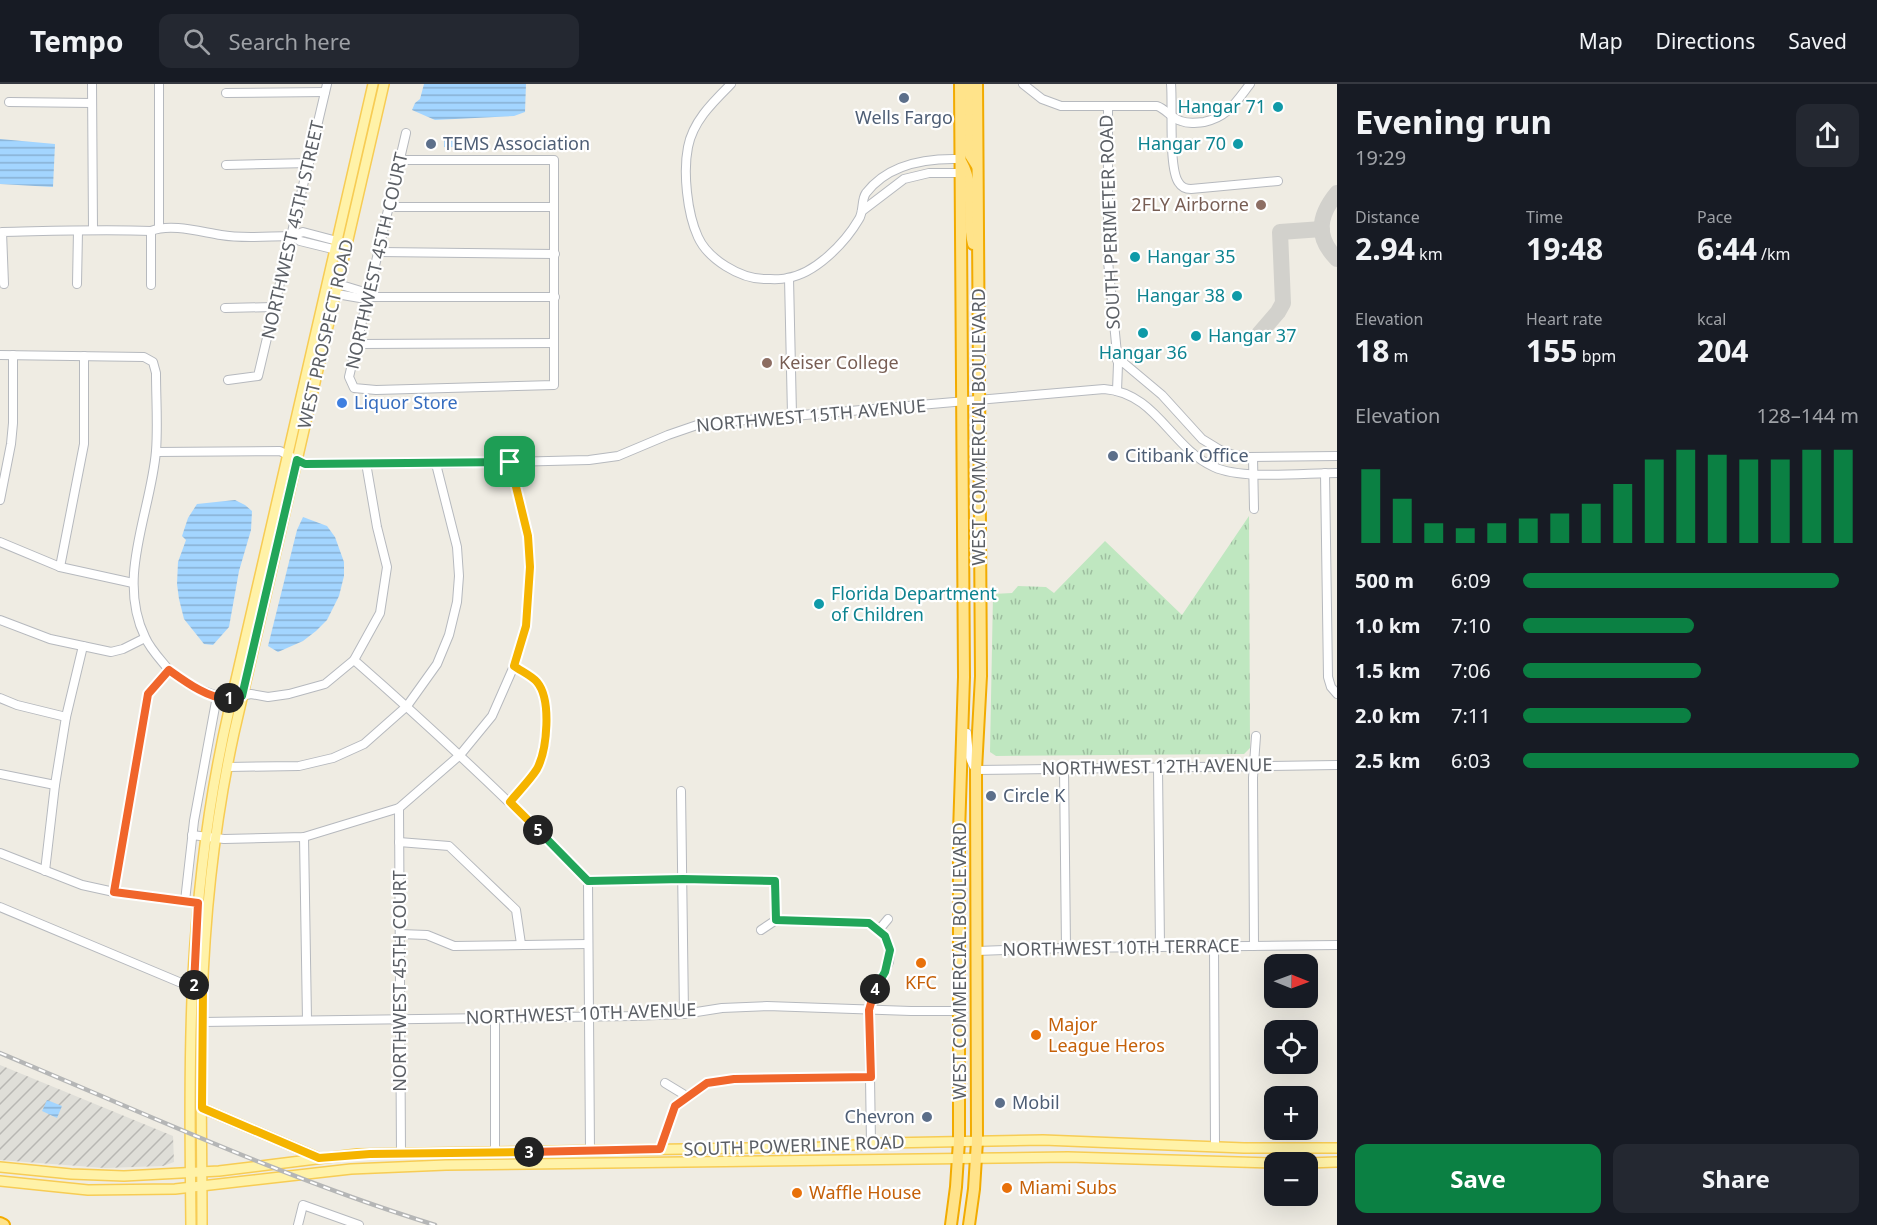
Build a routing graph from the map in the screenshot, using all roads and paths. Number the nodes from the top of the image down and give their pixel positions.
1 (92, 84) edge
2 (159, 84) edge
3 (373, 84) edge
4 (384, 84) edge
5 (730, 84) edge
6 (960, 84) edge
7 (968, 84) edge
8 (977, 84) edge
9 (1023, 84) edge
10 (1171, 84) edge
11 (1250, 84) edge
12 (326, 88) edge
13 (226, 93) dead end
14 (9, 102) dead end
15 (92, 103) junction
16 (1108, 106) junction
17 (1171, 116) junction
18 (406, 133) dead end
19 (960, 159) junction
20 (401, 160) junction
21 (309, 163) junction
22 (226, 165) dead end
23 (977, 166) junction
24 (960, 173) junction
25 (1278, 181) dead end
26 (389, 207) junction
27 (554, 207) junction
28 (862, 211) junction
29 (93, 229) junction
30 (155, 229) junction
31 (78, 231) junction
32 (292, 236) junction
33 (341, 246) junction
34 (380, 252) junction
35 (555, 254) junction
36 (978, 262) junction
37 (789, 278) junction
38 (328, 281) junction
39 (4, 284) dead end
40 (77, 284) dead end
41 (151, 285) dead end
42 (337, 289) junction
43 (325, 292) junction
44 (369, 297) junction
45 (555, 297) junction
46 (274, 307) junction
47 (225, 308) dead end
48 (554, 343) junction
49 (358, 345) junction
50 (0, 355) edge
51 (13, 355) junction
52 (84, 356) junction
53 (1117, 360) junction
54 (228, 380) dead end
55 (1117, 391) junction
56 (979, 400) junction
57 (962, 402) junction
58 (792, 415) junction
59 (156, 452) junction
60 (288, 455) junction
61 (1337, 456) edge
62 (1254, 457) junction
63 (297, 460) junction
64 (510, 462) junction
65 (366, 464) junction
66 (436, 464) junction
67 (1325, 473) junction
68 (1337, 473) edge
69 (1254, 474) junction
70 (0, 500) edge
71 (1254, 509) dead end
72 (0, 542) edge
73 (60, 567) junction
74 (133, 583) junction
75 (0, 620) edge
76 (145, 638) junction
77 (83, 646) junction
78 (354, 660) junction
79 (514, 666) junction
80 (169, 670) junction
81 (1337, 694) edge
82 (217, 696) junction
83 (242, 696) junction
84 (963, 696) junction
85 (0, 698) edge
86 (232, 698) junction
87 (407, 706) junction
88 (66, 717) junction
89 (1256, 736) dead end
90 (460, 755) junction
91 (1337, 765) edge
92 (1255, 766) junction
93 (227, 767) junction
94 (1158, 768) junction
95 (1064, 769) junction
96 (976, 770) junction
97 (0, 774) edge
98 (55, 785) junction
99 (961, 790) junction
100 (681, 791) dead end
101 (510, 802) junction
102 (399, 808) junction
103 (192, 835) junction
104 (304, 837) junction
105 (211, 838) junction
106 (399, 842) junction
107 (0, 853) edge
108 (45, 872) junction
109 (683, 879) junction
110 (588, 881) junction
111 (114, 892) junction
112 (976, 892) junction
113 (185, 902) junction
114 (198, 903) junction
115 (0, 907) edge
116 (888, 919) dead end
117 (776, 920) junction
118 (761, 930) dead end
119 (878, 931) junction
120 (400, 934) junction
121 (521, 944) junction
122 (588, 944) junction
123 (1337, 945) edge
124 (1254, 946) junction
125 (1160, 947) junction
126 (1214, 947) junction
127 (1066, 948) junction
128 (977, 951) junction
129 (198, 985) junction
130 (869, 1010) junction
131 (960, 1011) junction
132 (684, 1014) junction
133 (495, 1017) junction
134 (590, 1017) junction
135 (399, 1019) junction
136 (307, 1020) junction
137 (202, 1022) junction
138 (871, 1077) junction
139 (665, 1083) dead end
140 (688, 1097) junction
141 (202, 1108) junction
142 (960, 1141) junction
143 (977, 1141) junction
144 (871, 1144) junction
145 (1215, 1147) junction
146 (1244, 1148) junction
147 (1337, 1148) edge
148 (660, 1149) junction
149 (590, 1151) junction
150 (513, 1152) junction
151 (495, 1153) junction
152 (401, 1154) junction
153 (319, 1158) junction
154 (958, 1158) junction
155 (976, 1158) junction
156 (1202, 1161) junction
157 (1227, 1162) junction
158 (1337, 1162) edge
159 (656, 1163) junction
160 (1264, 1163) edge
161 (1318, 1163) edge
162 (481, 1164) junction
163 (494, 1164) junction
164 (0, 1167) edge
165 (202, 1172) junction
166 (191, 1173) junction
167 (0, 1181) edge
168 (202, 1186) junction
169 (191, 1187) junction
170 (336, 1221) edge
171 (0, 1223) edge
172 (4, 1225) edge
173 (191, 1225) edge
174 (202, 1225) edge
175 (298, 1225) edge
176 (359, 1225) edge
177 (951, 1225) edge
178 (969, 1225) edge

1 - 15 street
2 - 30 street
3 - 33 main road, WEST PROSPECT ROAD
4 - 33 main road, WEST PROSPECT ROAD
5 - 37 street
6 - 19 highway, WEST COMMERCIAL BOULEVARD
7 - 23 highway
8 - 23 highway, WEST COMMERCIAL BOULEVARD
9 - 16 street, SOUTH PERIMETER ROAD
10 - 17 street
11 - 17 street
12 - 13 street
12 - 21 street, NORTHWEST 45TH STREET
14 - 15 street
15 - 29 street
16 - 17 street
16 - 53 street, SOUTH PERIMETER ROAD
17 - 25 street
18 - 20 street, NORTHWEST 45TH COURT
19 - 24 highway, WEST COMMERCIAL BOULEVARD
19 - 28 street
19 - 36 highway
20 - 26 street, NORTHWEST 45TH COURT
20 - 27 street
21 - 22 street
21 - 32 street, NORTHWEST 45TH STREET
23 - 36 highway, WEST COMMERCIAL BOULEVARD
24 - 28 street
24 - 57 highway, WEST COMMERCIAL BOULEVARD
26 - 27 street
26 - 34 street, NORTHWEST 45TH COURT
27 - 35 street
28 - 37 street
29 - 30 street
29 - 31 street
30 - 32 street
30 - 41 street
31 - 39 street
31 - 40 street
32 - 33 street
32 - 46 street, NORTHWEST 45TH STREET
33 - 38 main road, WEST PROSPECT ROAD
33 - 42 main road, WEST PROSPECT ROAD
34 - 35 street
34 - 44 street, NORTHWEST 45TH COURT
35 - 45 street
36 - 56 highway, WEST COMMERCIAL BOULEVARD
37 - 58 street
38 - 42 street
38 - 43 main road, WEST PROSPECT ROAD
42 - 43 street
42 - 44 street
42 - 63 main road, WEST PROSPECT ROAD
43 - 60 main road, WEST PROSPECT ROAD
44 - 45 street
44 - 49 street, NORTHWEST 45TH COURT
45 - 48 street
46 - 47 street
46 - 54 street, NORTHWEST 45TH STREET
48 - 49 street
48 - 49 street, NORTHWEST 45TH COURT
50 - 51 street
51 - 52 street
51 - 70 street
52 - 59 street
52 - 73 street
53 - 55 street, SOUTH PERIMETER ROAD
53 - 62 street
55 - 56 street, NORTHWEST 15TH AVENUE
55 - 69 street, NORTHWEST 15TH AVENUE
56 - 57 street, NORTHWEST 15TH AVENUE
56 - 96 highway, WEST COMMERCIAL BOULEVARD
57 - 58 street, NORTHWEST 15TH AVENUE
57 - 84 highway, WEST COMMERCIAL BOULEVARD
58 - 64 street, NORTHWEST 15TH AVENUE
59 - 60 street, NORTHWEST 15TH AVENUE
59 - 74 street
60 - 63 street, NORTHWEST 15TH AVENUE
60 - 86 main road, WEST PROSPECT ROAD
61 - 62 street
62 - 69 street
63 - 65 street, NORTHWEST 15TH AVENUE
63 - 83 main road, WEST PROSPECT ROAD
64 - 66 street, NORTHWEST 15TH AVENUE
64 - 79 street
65 - 66 street, NORTHWEST 15TH AVENUE
65 - 78 street
66 - 87 street
67 - 68 street, NORTHWEST 15TH AVENUE
67 - 69 street, NORTHWEST 15TH AVENUE
67 - 81 street
69 - 71 street
72 - 73 street
73 - 74 street
74 - 76 street
75 - 77 street
76 - 77 street
76 - 80 street
77 - 88 street
78 - 83 street
78 - 87 street
79 - 90 street
79 - 101 street
80 - 82 street
80 - 111 street
82 - 86 street
82 - 103 street
83 - 86 street
83 - 93 main road, WEST PROSPECT ROAD
84 - 96 street, WEST COMMERCIAL BOULEVARD
84 - 99 highway, WEST COMMERCIAL BOULEVARD
85 - 88 street
86 - 105 main road, WEST PROSPECT ROAD
87 - 90 street
87 - 93 street
88 - 98 street
89 - 92 street
90 - 101 street
90 - 102 street
91 - 92 street, NORTHWEST 12TH AVENUE
92 - 94 street, NORTHWEST 12TH AVENUE
92 - 124 street
93 - 105 main road, WEST PROSPECT ROAD
94 - 95 street, NORTHWEST 12TH AVENUE
94 - 125 street
95 - 96 street, NORTHWEST 12TH AVENUE
95 - 127 street
96 - 112 highway, WEST COMMERCIAL BOULEVARD
97 - 98 street
98 - 108 street
99 - 112 highway
99 - 131 highway, WEST COMMERCIAL BOULEVARD
100 - 109 street
101 - 110 street
102 - 104 street
102 - 106 street, NORTHWEST 45TH COURT
103 - 105 street
103 - 113 street
104 - 105 street
104 - 136 street
105 - 114 main road, WEST PROSPECT ROAD
105 - 129 main road, WEST PROSPECT ROAD
106 - 120 street, NORTHWEST 45TH COURT
106 - 121 street
107 - 108 street
108 - 111 street
109 - 110 street
109 - 117 street
109 - 132 street
110 - 122 street
111 - 113 street
112 - 128 highway, WEST COMMERCIAL BOULEVARD
113 - 114 street
114 - 129 main road, WEST PROSPECT ROAD
115 - 129 street
116 - 119 street
117 - 118 street
117 - 119 street
119 - 130 street
120 - 121 street
120 - 135 street, NORTHWEST 45TH COURT
121 - 122 street
122 - 134 street
123 - 124 street, NORTHWEST 10TH TERRACE
124 - 126 street, NORTHWEST 10TH TERRACE
125 - 126 street, NORTHWEST 10TH TERRACE
125 - 127 street, NORTHWEST 10TH TERRACE
126 - 145 street
127 - 128 street, NORTHWEST 10TH TERRACE
128 - 143 highway, WEST COMMERCIAL BOULEVARD
129 - 137 main road, WEST PROSPECT ROAD
129 - 166 main road, WEST PROSPECT ROAD
130 - 131 street, NORTHWEST 10TH AVENUE
130 - 132 street, NORTHWEST 10TH AVENUE
130 - 138 street
131 - 142 highway, WEST COMMERCIAL BOULEVARD
132 - 134 street, NORTHWEST 10TH AVENUE
133 - 134 street, NORTHWEST 10TH AVENUE
133 - 135 street, NORTHWEST 10TH AVENUE
133 - 151 street
134 - 149 street
135 - 136 street, NORTHWEST 10TH AVENUE
135 - 152 street, NORTHWEST 45TH COURT
136 - 137 street, NORTHWEST 10TH AVENUE
137 - 141 main road, WEST PROSPECT ROAD
138 - 140 street
138 - 144 street
139 - 140 street
140 - 148 street
141 - 153 main road
141 - 165 main road, WEST PROSPECT ROAD
142 - 143 main road, SOUTH POWERLINE ROAD
142 - 144 main road, SOUTH POWERLINE ROAD
142 - 154 highway, WEST COMMERCIAL BOULEVARD
143 - 145 main road, SOUTH POWERLINE ROAD
143 - 155 highway, WEST COMMERCIAL BOULEVARD
144 - 148 main road, SOUTH POWERLINE ROAD
145 - 146 main road, SOUTH POWERLINE ROAD
145 - 156 main road
146 - 147 main road, SOUTH POWERLINE ROAD
146 - 157 main road
148 - 149 main road, SOUTH POWERLINE ROAD
148 - 159 main road
149 - 150 main road, SOUTH POWERLINE ROAD
150 - 151 main road, SOUTH POWERLINE ROAD
150 - 163 main road
151 - 152 main road, SOUTH POWERLINE ROAD
151 - 162 main road
152 - 153 main road, SOUTH POWERLINE ROAD
153 - 165 main road, SOUTH POWERLINE ROAD
154 - 155 main road, SOUTH POWERLINE ROAD
154 - 159 main road, SOUTH POWERLINE ROAD
154 - 177 highway, WEST COMMERCIAL BOULEVARD
155 - 156 main road, SOUTH POWERLINE ROAD
155 - 178 highway, WEST COMMERCIAL BOULEVARD
156 - 157 main road, SOUTH POWERLINE ROAD
157 - 160 main road, SOUTH POWERLINE ROAD
158 - 161 main road
159 - 163 main road, SOUTH POWERLINE ROAD
162 - 163 main road, SOUTH POWERLINE ROAD
162 - 168 main road, SOUTH POWERLINE ROAD
164 - 166 main road, SOUTH POWERLINE ROAD
165 - 166 main road, SOUTH POWERLINE ROAD
165 - 168 main road, WEST PROSPECT ROAD
166 - 169 main road, WEST PROSPECT ROAD
167 - 169 main road, SOUTH POWERLINE ROAD
168 - 169 main road, SOUTH POWERLINE ROAD
168 - 174 main road, WEST PROSPECT ROAD
169 - 173 main road, WEST PROSPECT ROAD
170 - 175 street
170 - 176 street
171 - 172 highway

